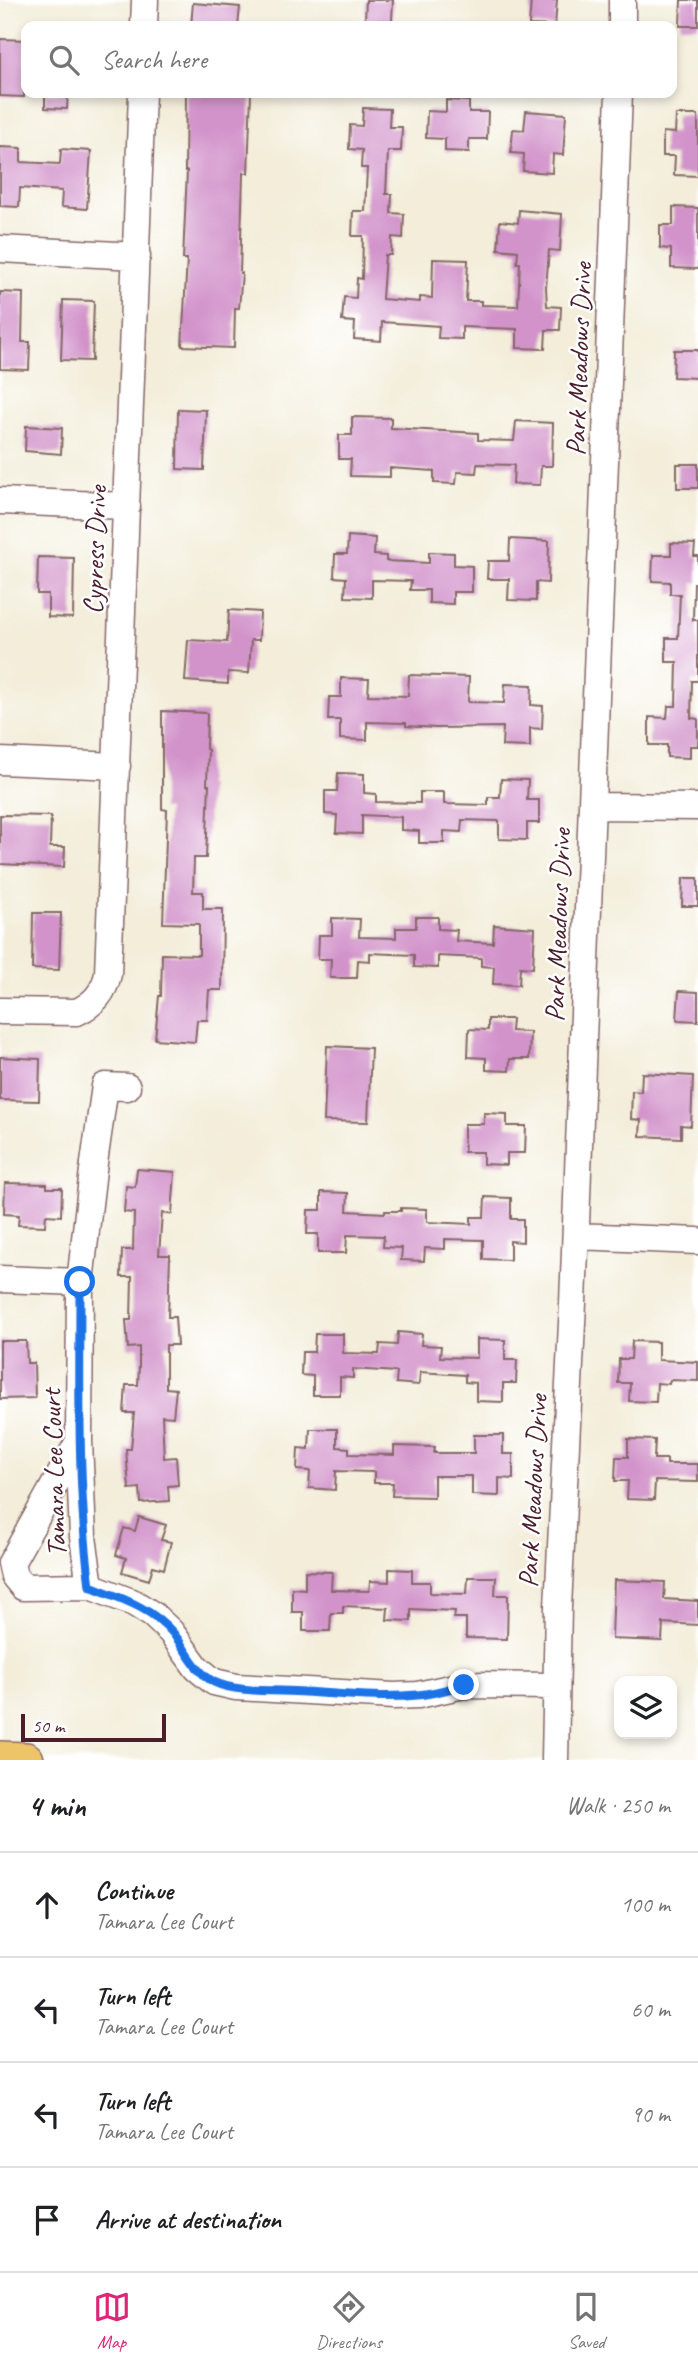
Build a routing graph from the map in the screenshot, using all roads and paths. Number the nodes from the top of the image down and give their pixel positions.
1 (145, 0) edge
2 (622, 0) edge
3 (144, 21) edge
4 (621, 21) edge
5 (142, 98) edge
6 (619, 98) edge
7 (0, 249) edge
8 (137, 256) junction
9 (0, 501) edge
10 (127, 506) junction
11 (0, 761) edge
12 (117, 766) junction
13 (593, 806) junction
14 (698, 807) edge
15 (0, 1011) edge
16 (127, 1087) dead end
17 (576, 1236) junction
18 (698, 1241) edge
19 (0, 1279) edge
20 (80, 1282) junction
21 (79, 1441) junction
22 (90, 1586) junction
23 (556, 1686) junction
24 (0, 1759) edge
25 (26, 1760) edge
26 (555, 1760) edge

1 - 3 street
2 - 4 street
5 - 8 street, Cypress Drive
6 - 13 street, Park Meadows Drive
7 - 8 street
8 - 10 street, Cypress Drive
9 - 10 street
10 - 12 street, Cypress Drive
11 - 12 street
12 - 15 street, Cypress Drive
13 - 14 street
13 - 17 street, Park Meadows Drive
16 - 20 street, Tamara Lee Court
17 - 18 street
17 - 23 street, Park Meadows Drive
19 - 20 street
20 - 21 street, Tamara Lee Court
21 - 22 street, Tamara Lee Court
21 - 22 street
22 - 23 street, Tamara Lee Court
23 - 26 street, Park Meadows Drive
24 - 25 main road

